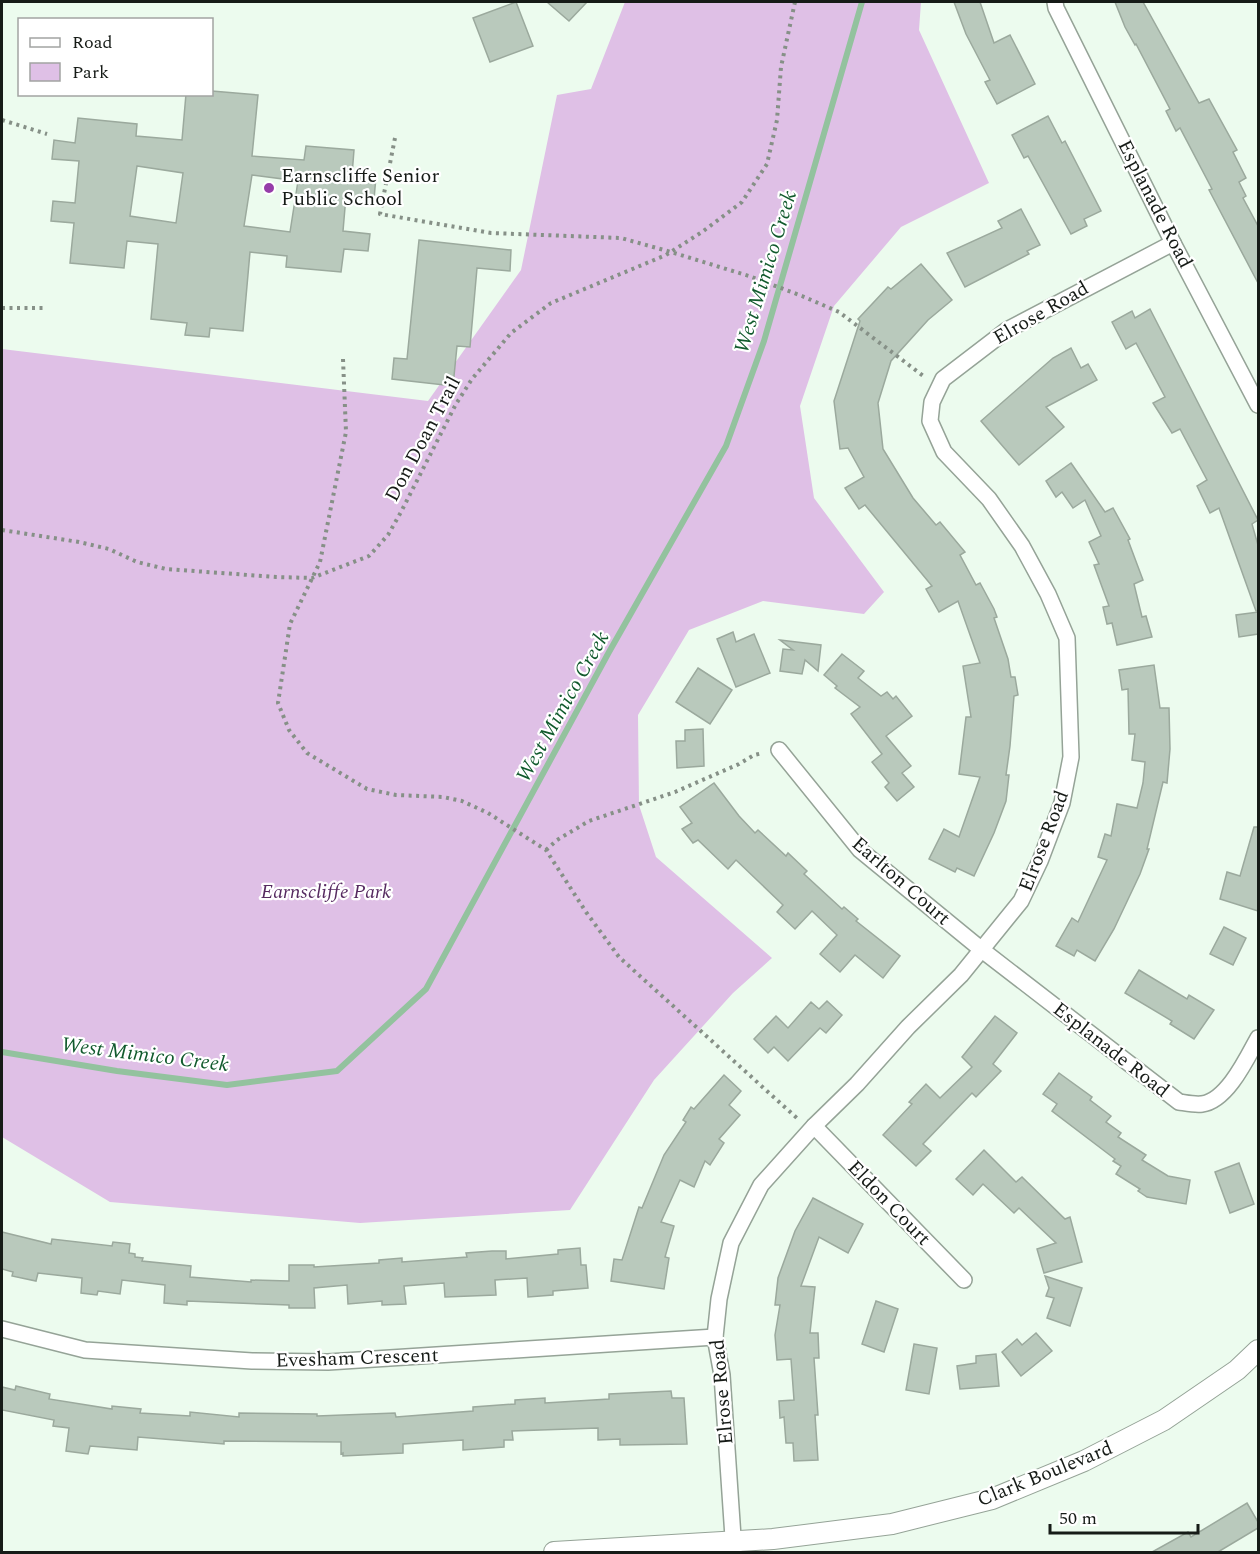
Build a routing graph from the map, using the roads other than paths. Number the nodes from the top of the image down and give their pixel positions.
1 (1055, 2) edge
2 (1173, 243) junction
3 (1258, 405) edge
4 (779, 750) road end
5 (982, 950) junction
6 (1258, 1038) edge
7 (812, 1128) junction
8 (964, 1280) dead end
9 (2, 1329) edge
10 (715, 1337) junction
11 (1258, 1350) edge
12 (733, 1547) edge
13 (554, 1552) edge

1 - 2 street, Esplanade Road
2 - 3 street, Esplanade Road
2 - 5 street, Elrose Road
4 - 5 street, Earlton Court
5 - 6 street, Esplanade Road
5 - 7 street, Elrose Road
7 - 8 street, Eldon Court
7 - 10 street, Elrose Road
9 - 10 street, Evesham Crescent
10 - 12 street, Elrose Road
11 - 12 street, Clark Boulevard
12 - 13 street, Clark Boulevard

